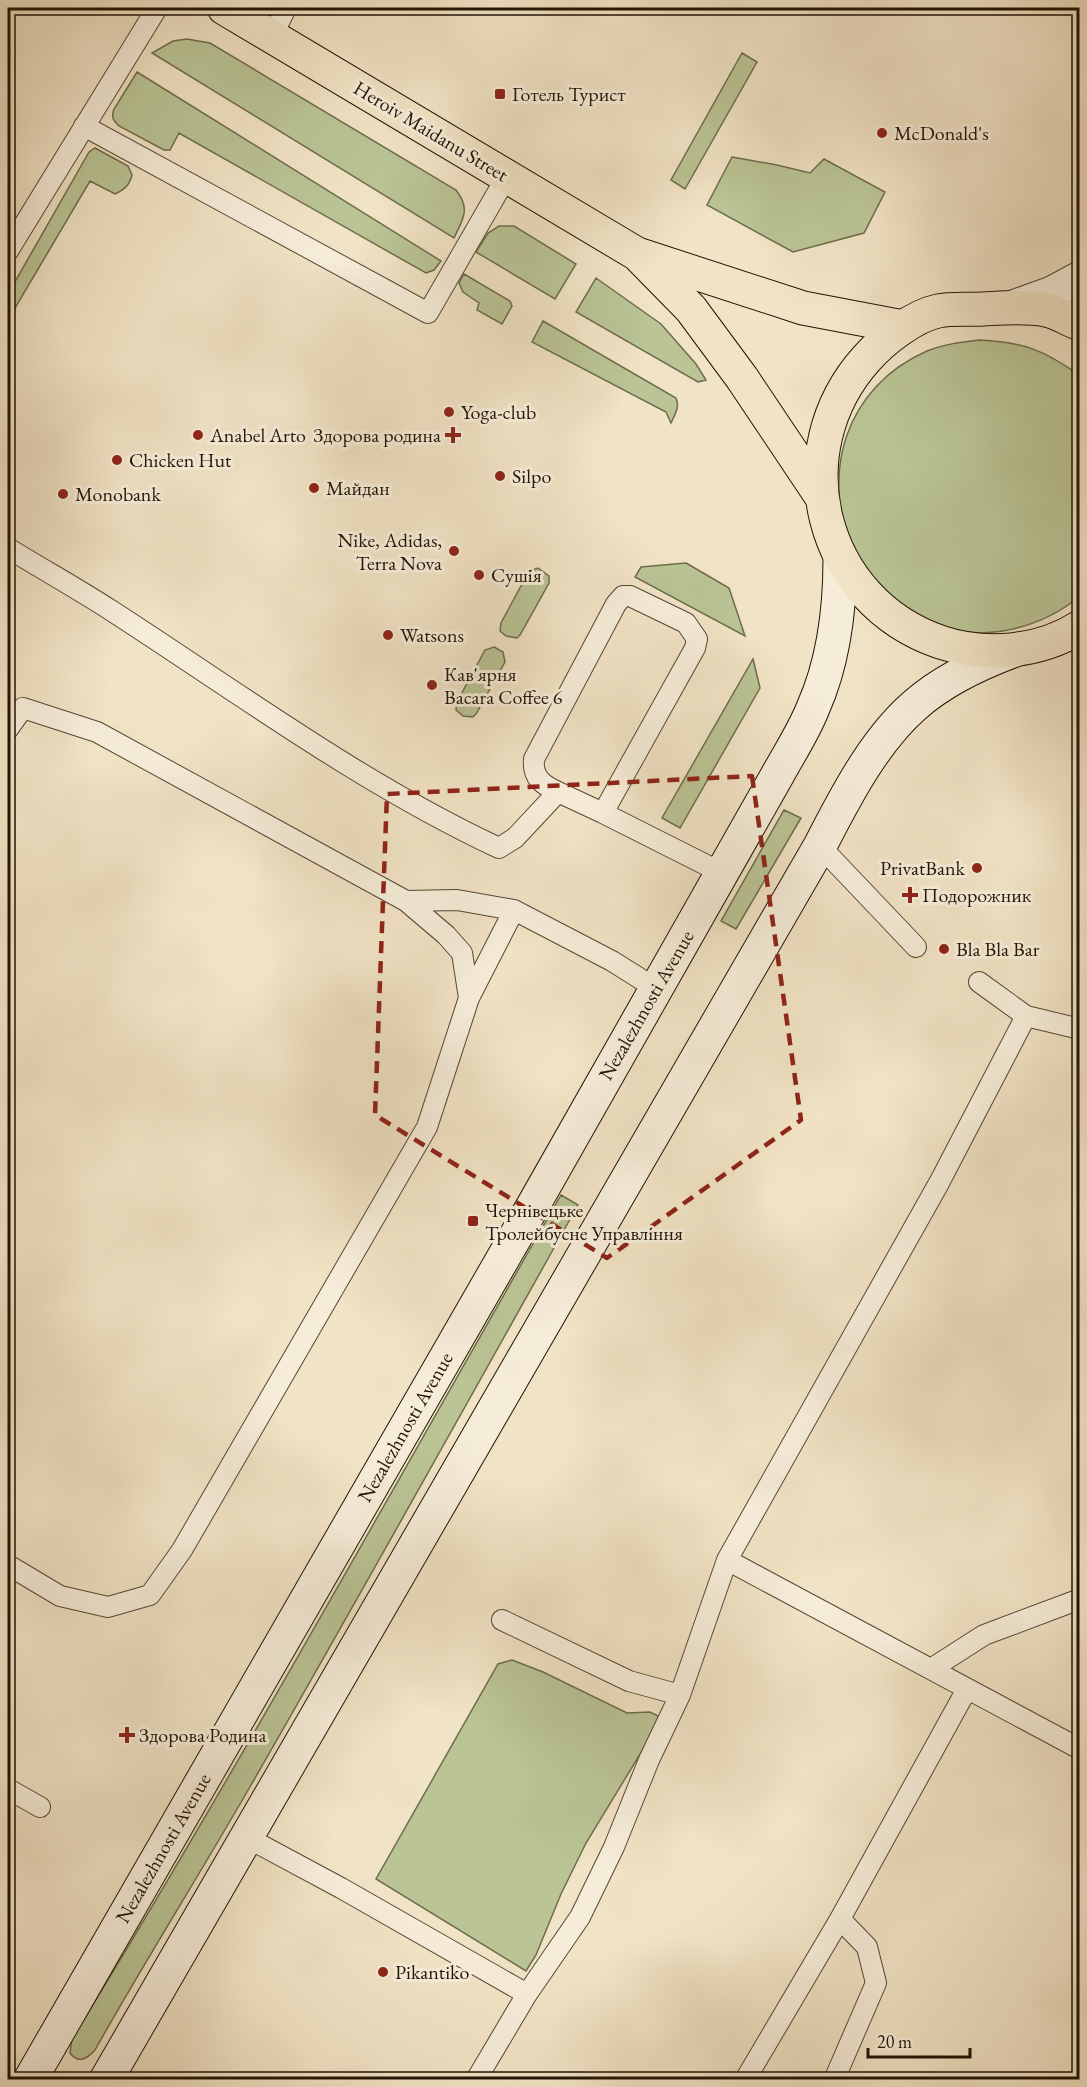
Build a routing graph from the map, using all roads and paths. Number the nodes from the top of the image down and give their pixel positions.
1 (157, 8) edge
2 (224, 8) edge
3 (286, 8) edge
4 (272, 36) junction
5 (84, 126) junction
6 (507, 176) junction
7 (8, 251) edge
8 (637, 254) junction
9 (1080, 278) edge
10 (1013, 307) junction
11 (1080, 324) edge
12 (903, 327) junction
13 (821, 496) junction
14 (8, 548) edge
15 (840, 559) junction
16 (1080, 627) edge
17 (1065, 642) edge
18 (1018, 650) junction
19 (8, 729) edge
20 (558, 792) junction
21 (603, 813) junction
22 (820, 846) junction
23 (722, 873) junction
24 (406, 901) junction
25 (514, 910) junction
26 (916, 947) dead end
27 (979, 982) dead end
28 (656, 988) junction
29 (469, 998) junction
30 (1026, 1016) junction
31 (1080, 1029) edge
32 (727, 1560) junction
33 (8, 1565) edge
34 (1080, 1599) edge
35 (502, 1620) dead end
36 (931, 1669) junction
37 (967, 1689) junction
38 (680, 1695) junction
39 (1080, 1749) edge
40 (8, 1789) edge
41 (40, 1807) dead end
42 (246, 1837) junction
43 (840, 1919) junction
44 (528, 1994) junction
45 (30, 2079) edge
46 (106, 2079) edge
47 (476, 2079) edge
48 (745, 2079) edge
49 (834, 2079) edge

1 - 5 lane
2 - 4 main road, Heroiv Maidanu Street
3 - 4 lane
4 - 6 main road, Heroiv Maidanu Street
5 - 6 lane
5 - 7 lane
6 - 8 main road, Heroiv Maidanu Street
8 - 12 main road
8 - 13 main road
9 - 10 main road
10 - 11 main road
10 - 12 main road
12 - 13 main road
13 - 15 main road
14 - 20 lane
15 - 18 main road
15 - 23 main road, Nezalezhnosti Avenue
16 - 17 main road
17 - 18 main road
18 - 22 main road
19 - 24 lane
20 - 21 lane
20 - 21 lane
21 - 23 lane
22 - 26 lane
22 - 42 main road
23 - 28 main road, Nezalezhnosti Avenue
24 - 25 lane
24 - 29 lane
25 - 28 lane
25 - 29 lane
27 - 30 lane
28 - 45 main road, Nezalezhnosti Avenue
29 - 33 lane
30 - 31 lane
30 - 32 lane
32 - 36 lane
32 - 38 lane
34 - 36 lane
35 - 38 lane
36 - 37 lane
37 - 39 lane
37 - 43 lane
38 - 44 lane
40 - 41 lane
42 - 44 lane
42 - 46 main road
43 - 48 lane
43 - 49 lane
44 - 47 lane

